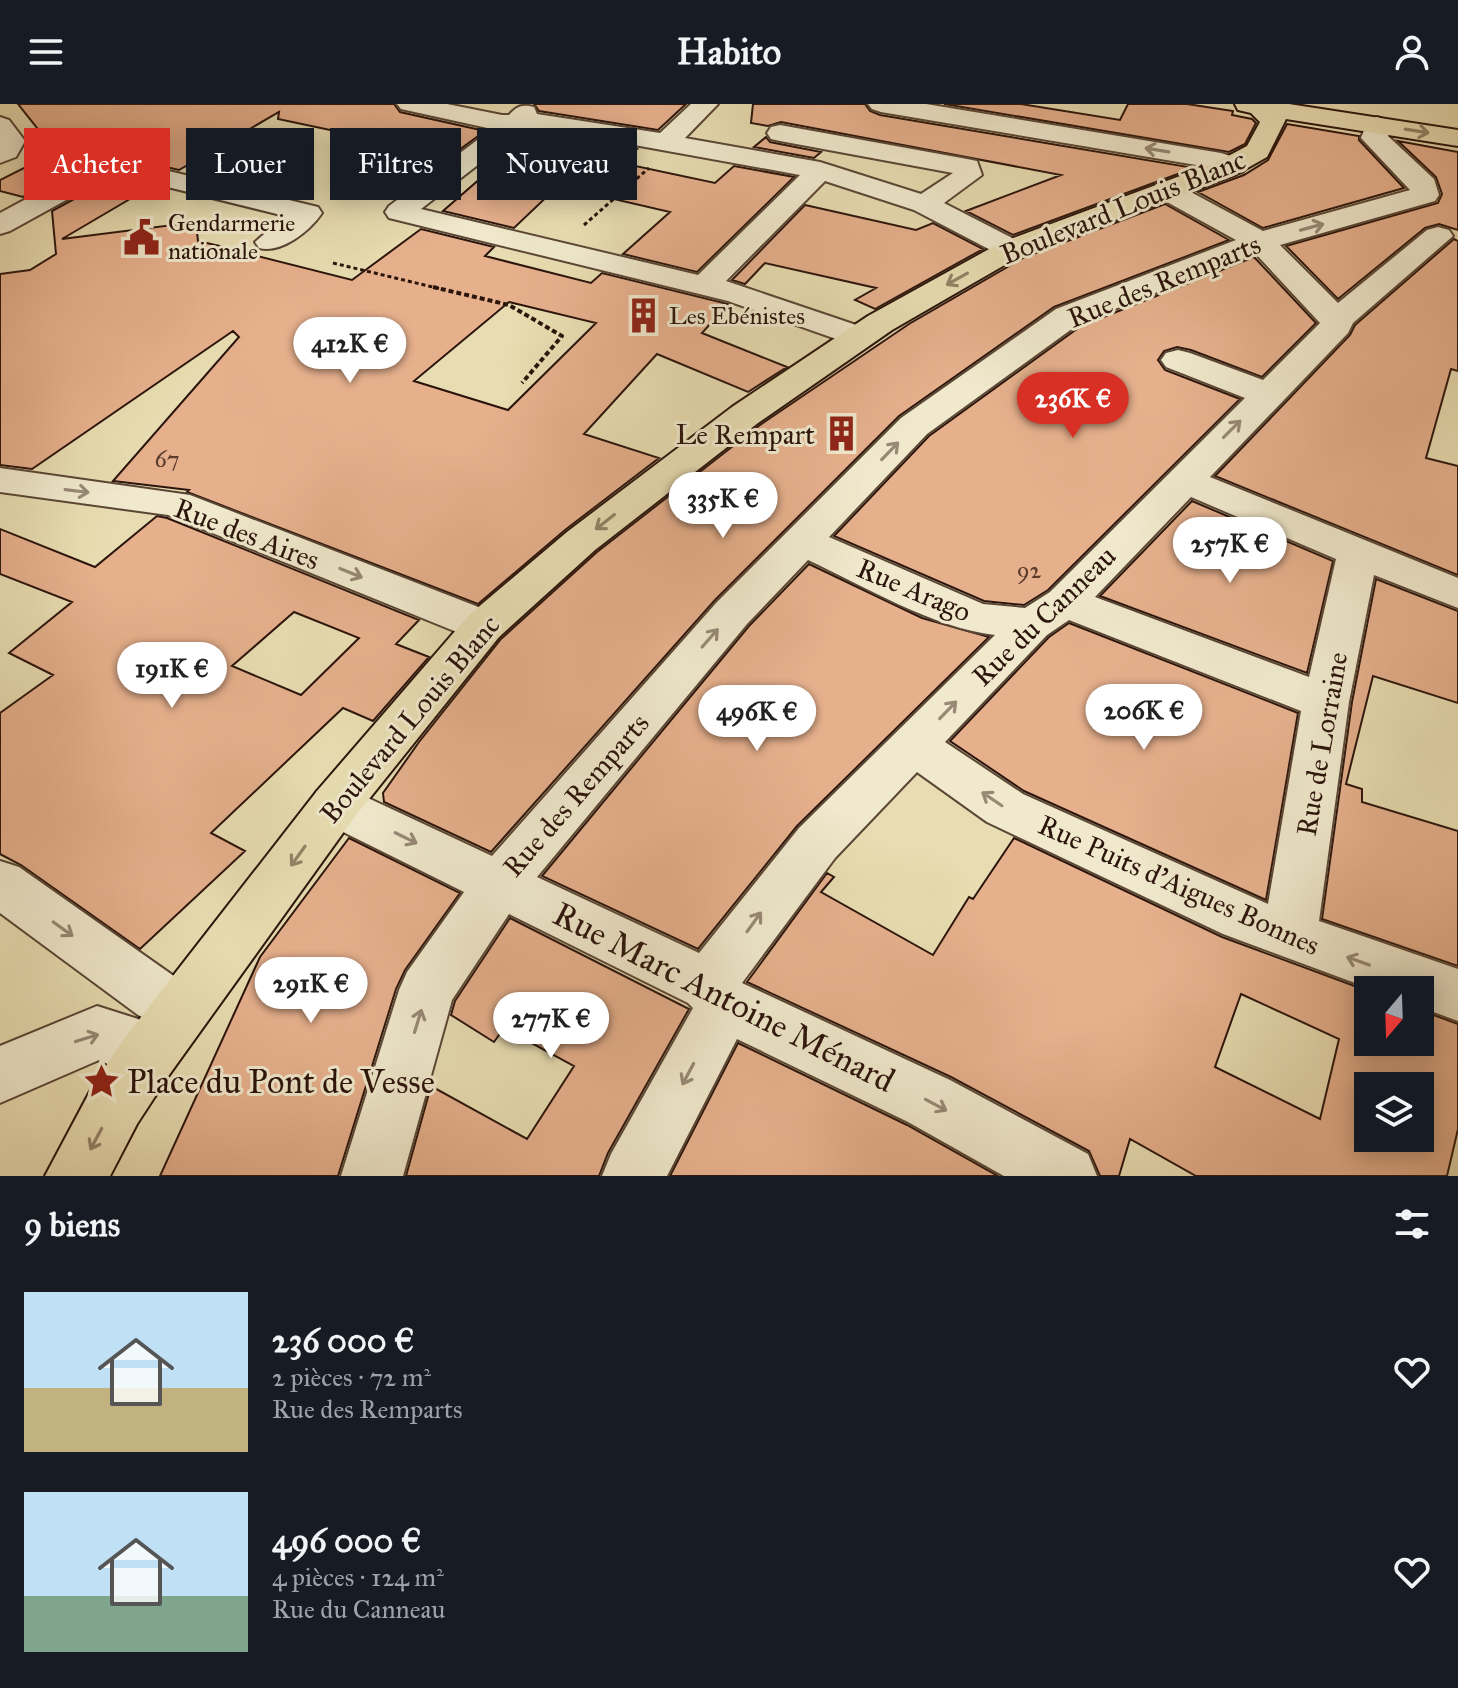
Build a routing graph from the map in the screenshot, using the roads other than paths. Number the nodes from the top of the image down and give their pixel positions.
1 (410, 104) edge
2 (881, 104) edge
3 (1252, 105) edge
4 (524, 113) edge
5 (704, 114) edge
6 (1382, 114) edge
7 (1458, 115) edge
8 (0, 125) edge
9 (757, 129) dead end
10 (1458, 138) edge
11 (671, 143) junction
12 (0, 155) edge
13 (1233, 166) junction
14 (820, 170) junction
15 (1166, 190) junction
16 (924, 204) junction
17 (0, 225) edge
18 (1438, 236) dead end
19 (1260, 241) junction
20 (270, 242) dead end
21 (1011, 249) junction
22 (705, 285) junction
23 (1337, 320) junction
24 (859, 337) junction
25 (1178, 360) dead end
26 (1267, 394) junction
27 (1182, 479) junction
28 (6, 487) edge
29 (802, 541) junction
30 (1358, 552) junction
31 (1458, 594) edge
32 (1048, 613) junction
33 (484, 626) junction
34 (1326, 702) junction
35 (914, 745) junction
36 (335, 805) junction
37 (0, 883) edge
38 (500, 884) junction
39 (1290, 936) junction
40 (716, 995) junction
41 (1458, 995) edge
42 (164, 1033) junction
43 (0, 1075) edge
44 (76, 1176) edge
45 (372, 1176) edge
46 (633, 1176) edge
47 (1066, 1176) edge

1 - 4 street
13 -> 2 street
3 - 6 main road
3 - 13 main road, Boulevard Louis Blanc
4 - 11 street
4 - 22 street
5 - 11 street
6 - 7 main road
6 -> 10 main road
19 -> 6 street, Rue des Remparts
8 - 12 street
9 - 16 street
11 - 14 street
13 - 15 main road, Boulevard Louis Blanc
14 - 16 street
14 - 22 street
15 - 19 street
15 - 21 main road, Boulevard Louis Blanc
16 - 21 street
17 - 20 street
18 - 23 street, Rue du Canneau
19 - 23 street
29 -> 19 street, Rue des Remparts
21 -> 24 main road, Boulevard Louis Blanc
22 - 24 street
23 - 26 street, Rue du Canneau
24 -> 33 main road, Boulevard Louis Blanc
25 - 26 street
27 -> 26 street, Rue du Canneau
27 - 30 street
27 - 32 street, Rue du Canneau
28 -> 33 street, Rue des Aires
29 - 32 street, Rue Arago
38 -> 29 street, Rue des Remparts
30 - 31 street
30 - 34 street, Rue de Lorraine
32 - 34 street, Rue Arago
35 -> 32 street, Rue du Canneau
33 - 36 main road, Boulevard Louis Blanc
34 - 39 street, Rue de Lorraine
39 -> 35 street, Rue Puits d'Aigues Bonnes
40 -> 35 street, Rue du Canneau
36 -> 38 street, Rue Marc Antoine Ménard
36 -> 42 main road, Boulevard Louis Blanc
37 -> 42 street
38 - 40 street, Rue Marc Antoine Ménard
45 -> 38 street, Rue des Remparts
41 -> 39 street, Rue Puits d'Aigues Bonnes
40 -> 46 street, Rue du Canneau
40 -> 47 street, Rue Marc Antoine Ménard
43 -> 42 street
42 -> 44 main road, Boulevard Louis Blanc

